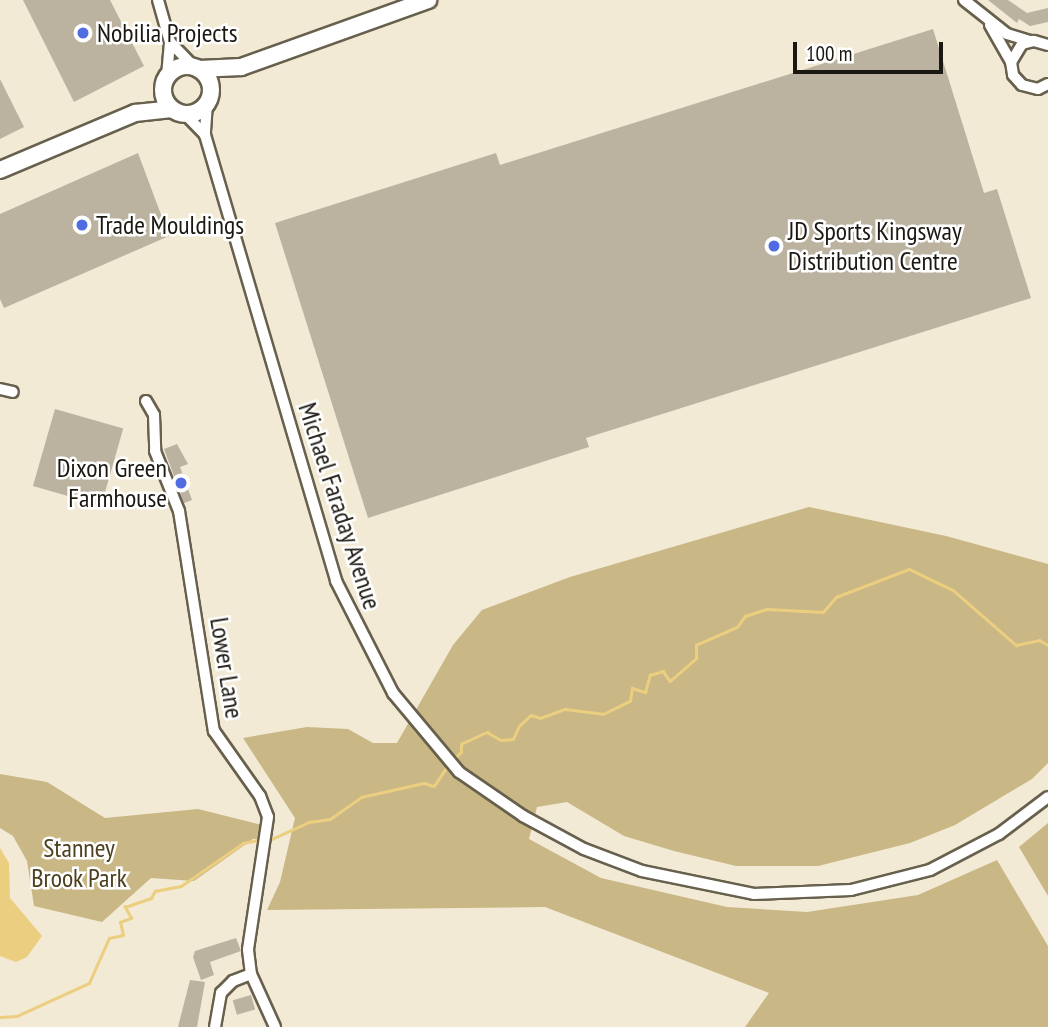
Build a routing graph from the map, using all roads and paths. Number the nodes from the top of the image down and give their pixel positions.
1 (158, 0) edge
2 (428, 0) edge
3 (964, 0) edge
4 (985, 19) junction
5 (1030, 41) junction
6 (170, 42) junction
7 (1046, 43) edge
8 (1011, 62) junction
9 (241, 67) junction
10 (196, 68) junction
11 (165, 82) junction
12 (1048, 84) edge
13 (209, 98) junction
14 (179, 111) junction
15 (135, 113) junction
16 (205, 135) junction
17 (0, 170) edge
18 (0, 389) edge
19 (13, 392) dead end
20 (146, 401) dead end
21 (1048, 797) edge
22 (251, 974) junction
23 (215, 1027) edge
24 (275, 1027) edge

1 - 6 street
2 - 9 highway
3 - 4 street
4 - 5 street
4 - 8 street
5 - 7 street
5 - 8 street
6 - 10 street
6 - 11 street
8 - 12 street
9 - 10 highway
9 - 13 highway
10 - 11 highway
10 - 13 highway
11 - 14 highway
11 - 15 highway
13 - 14 highway
13 - 16 street
14 - 15 highway
14 - 16 street
15 - 17 highway
16 - 21 street, Michael Faraday Avenue
18 - 19 street
20 - 22 street, Lower Lane
22 - 23 street
22 - 24 street

